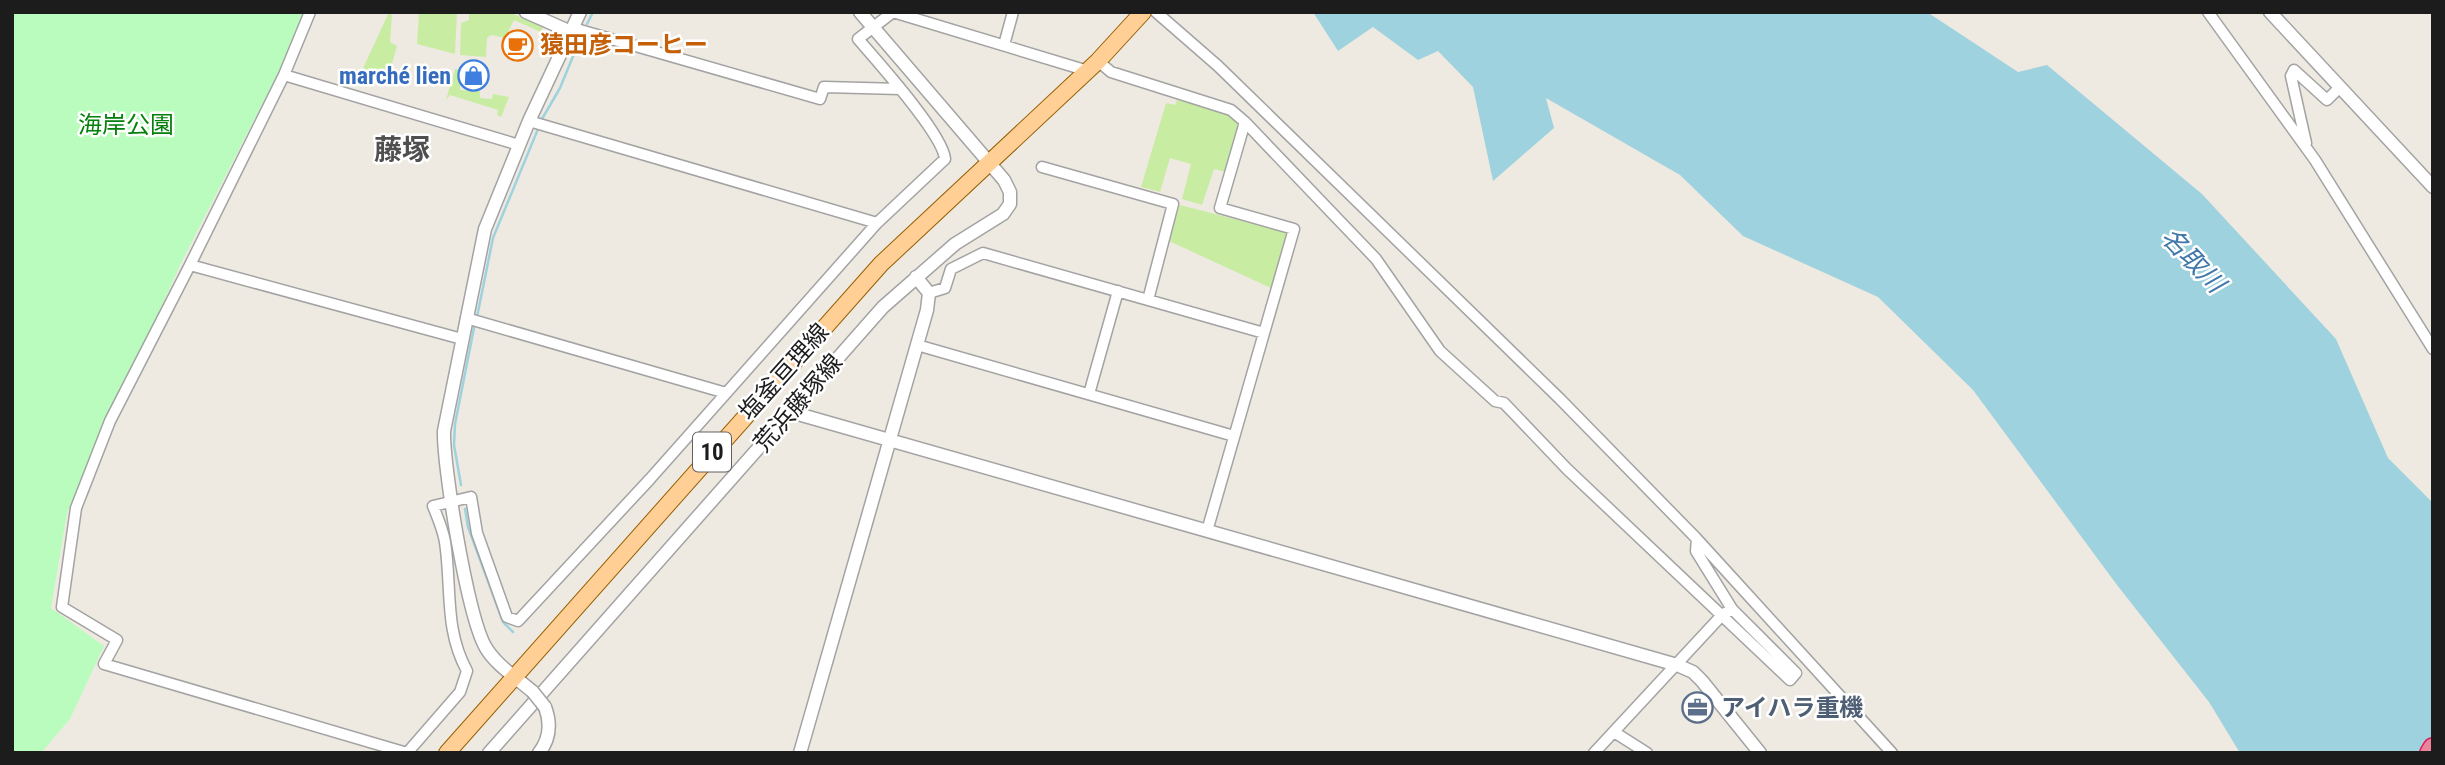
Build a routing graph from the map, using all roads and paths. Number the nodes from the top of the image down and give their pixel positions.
1 (310, 12) edge
2 (526, 12) edge
3 (580, 12) edge
4 (860, 12) edge
5 (893, 12) edge
6 (1013, 12) edge
7 (1143, 12) edge
8 (1156, 12) edge
9 (2207, 12) edge
10 (2270, 12) edge
11 (872, 26) junction
12 (572, 30) junction
13 (1004, 45) junction
14 (1093, 66) junction
15 (284, 75) junction
16 (2339, 88) junction
17 (900, 89) junction
18 (529, 121) junction
19 (1245, 122) junction
20 (519, 145) junction
21 (2308, 151) junction
22 (989, 163) junction
23 (1042, 167) dead end
24 (2433, 187) edge
25 (877, 223) junction
26 (190, 265) junction
27 (916, 277) junction
28 (1118, 291) junction
29 (929, 293) junction
30 (1148, 300) junction
31 (466, 318) junction
32 (1264, 333) junction
33 (462, 339) junction
34 (917, 345) junction
35 (2433, 349) edge
36 (726, 393) junction
37 (1089, 394) junction
38 (792, 411) junction
39 (1234, 436) junction
40 (890, 440) junction
41 (452, 500) junction
42 (1208, 531) junction
43 (1697, 539) junction
44 (1727, 611) junction
45 (1677, 665) junction
46 (515, 677) junction
47 (1614, 732) junction
48 (407, 753) edge
49 (447, 753) edge
50 (489, 753) edge
51 (539, 753) edge
52 (800, 753) edge
53 (1594, 753) edge
54 (1647, 753) edge
55 (1760, 753) edge
56 (1892, 753) edge

1 - 15 street
2 - 12 street
3 - 12 street
4 - 11 street
5 - 11 street
5 - 13 street
6 - 13 street
7 - 14 main road, 塩釜亘理線 / 10
8 - 43 street
9 - 21 street
10 - 16 street
11 - 17 street
11 - 22 street
12 - 17 street
12 - 18 street
13 - 14 street
14 - 19 street
14 - 22 main road, 塩釜亘理線 / 10
15 - 20 street
15 - 26 street
16 - 21 street
16 - 24 street
17 - 25 street
18 - 20 street
18 - 25 street
19 - 32 street
19 - 44 street
20 - 31 street
21 - 35 street
22 - 27 street, 荒浜藤塚線
22 - 46 main road, 塩釜亘理線 / 10
23 - 30 street
25 - 36 street
26 - 33 street
26 - 48 street
27 - 29 street
27 - 38 street, 荒浜藤塚線
28 - 29 street
28 - 30 street
28 - 37 street
29 - 34 street
30 - 32 street
31 - 33 street
31 - 36 street
32 - 39 street
33 - 41 street
34 - 37 street
34 - 40 street
36 - 41 street
37 - 39 street
38 - 40 street
38 - 50 street, 荒浜藤塚線
39 - 42 street
40 - 42 street
40 - 52 street
41 - 46 street
41 - 48 street
42 - 45 street
43 - 44 street
43 - 56 street
44 - 44 street
44 - 45 street
45 - 47 street
45 - 55 street
46 - 49 main road, 塩釜亘理線 / 10
46 - 51 street, bridge
47 - 53 street
47 - 54 street

